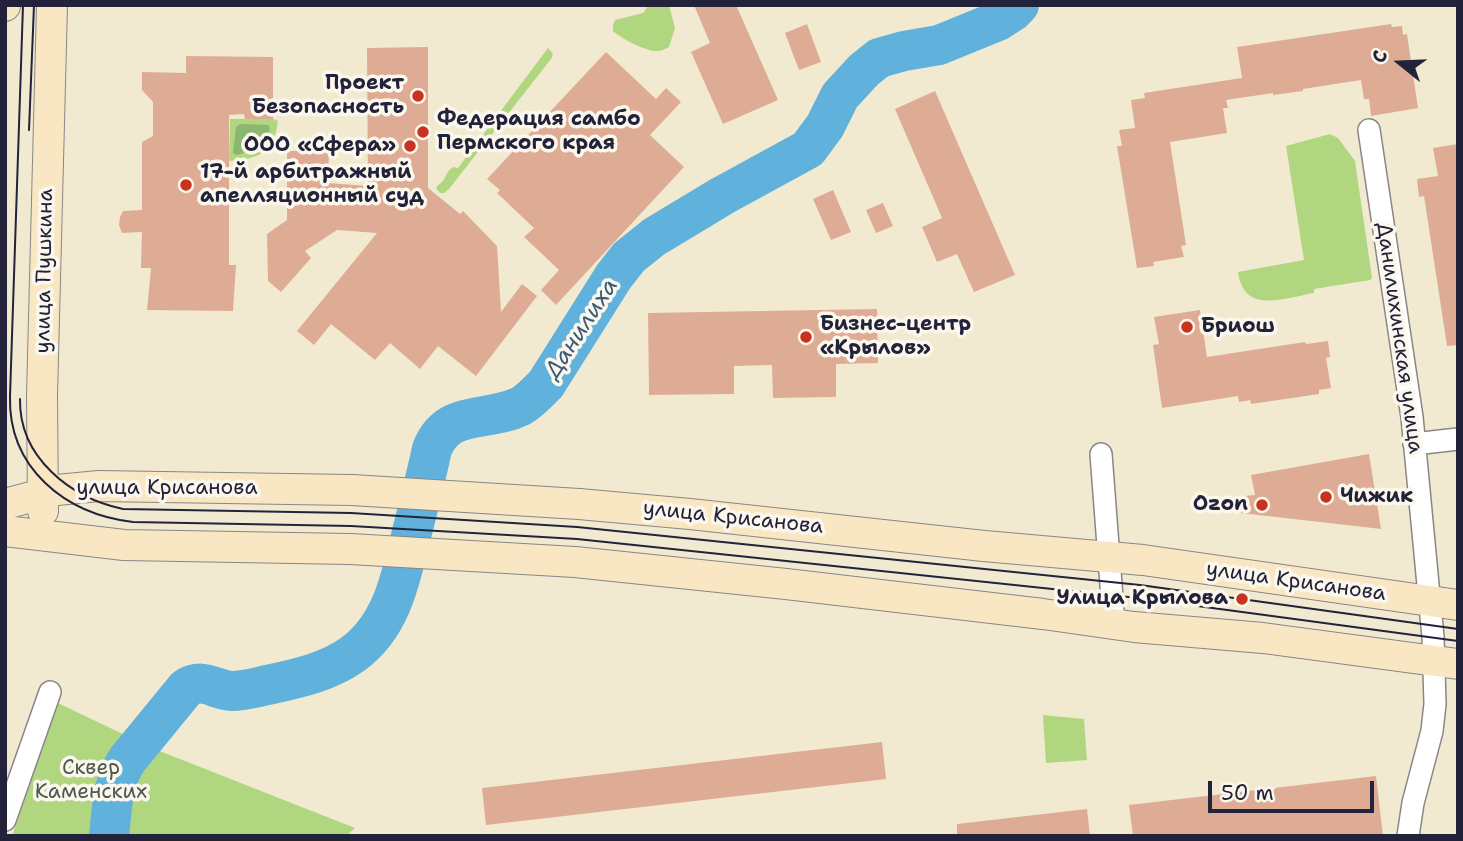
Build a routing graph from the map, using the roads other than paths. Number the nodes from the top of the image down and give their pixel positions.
1 (52, 5) edge
2 (1370, 130) dead end
3 (1458, 439) edge
4 (1414, 444) junction
5 (1101, 454) dead end
6 (44, 494) junction
7 (5, 504) edge
8 (5, 531) edge
9 (43, 536) junction
10 (1109, 557) junction
11 (1444, 603) edge
12 (1114, 624) junction
13 (1446, 662) edge
14 (50, 692) dead end
15 (5, 820) edge
16 (1408, 836) edge

1 - 6 main road, улица Пушкина
2 - 4 street, Данилихинская улица
3 - 4 street
4 - 11 street, Данилихинская улица
5 - 10 street
6 - 7 main road, улица Крисанова
6 - 9 main road, улица Пушкина
6 - 10 main road, улица Крисанова
8 - 9 main road
9 - 12 main road
10 - 11 main road, улица Крисанова
10 - 12 street
11 - 13 street, Данилихинская улица
12 - 13 main road
13 - 16 street, Данилихинская улица
14 - 15 street

